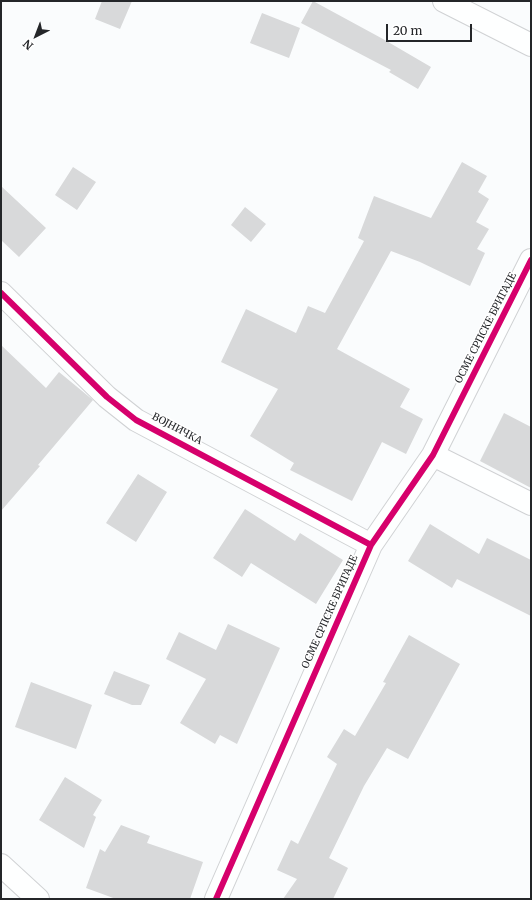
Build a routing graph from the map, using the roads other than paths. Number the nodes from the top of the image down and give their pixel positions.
1 (444, 1) edge
2 (531, 45) edge
3 (531, 260) edge
4 (1, 293) edge
5 (433, 455) junction
6 (531, 504) edge
7 (371, 545) junction
8 (1, 865) edge
9 (38, 899) edge
10 (216, 899) edge

1 - 2 street
3 - 5 street, ОСМЕ СРПСКЕ БРИГАДЕ
4 - 7 street, ВОЈНИЧКА
5 - 6 street
5 - 7 street, ОСМЕ СРПСКЕ БРИГАДЕ
7 - 10 street, ОСМЕ СРПСКЕ БРИГАДЕ
8 - 9 street

